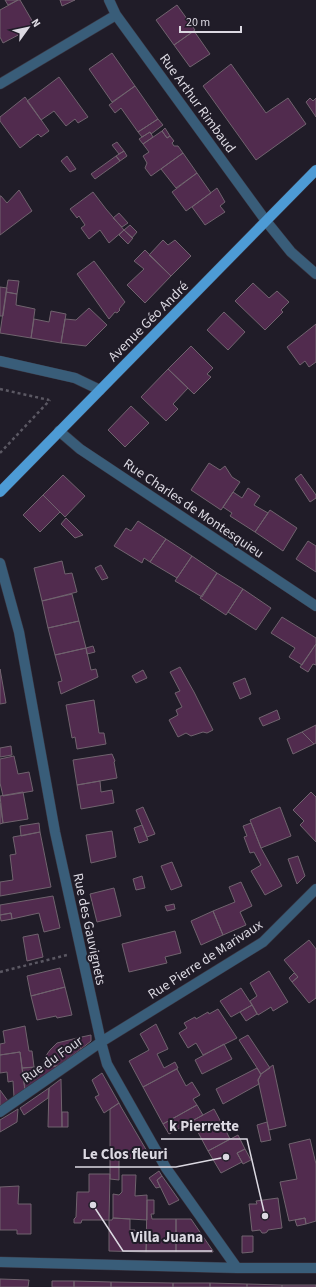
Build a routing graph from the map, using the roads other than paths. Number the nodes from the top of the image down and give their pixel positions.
1 (109, 0) edge
2 (116, 15) junction
3 (0, 84) edge
4 (316, 170) edge
5 (266, 221) junction
6 (316, 274) edge
7 (0, 361) edge
8 (100, 390) junction
9 (59, 431) junction
10 (0, 492) edge
11 (0, 563) edge
12 (316, 606) edge
13 (316, 889) edge
14 (101, 1042) junction
15 (0, 1112) edge
16 (0, 1262) edge
17 (237, 1268) junction
18 (316, 1268) edge

1 - 2 street, Rue Arthur Rimbaud
2 - 3 street
2 - 5 street, Rue Arthur Rimbaud
4 - 5 main road, Avenue Géo André
5 - 6 street, Rue Arthur Rimbaud
5 - 8 main road, Avenue Géo André
7 - 8 street
8 - 9 main road, Avenue Géo André
9 - 10 main road, Avenue Géo André
9 - 12 street, Rue Charles de Montesquieu
11 - 14 street, Rue des Gauvignets
13 - 14 street, Rue Pierre de Marivaux
14 - 15 street, Rue du Four
14 - 17 street, Rue des Gauvignets
16 - 17 street
17 - 18 street

